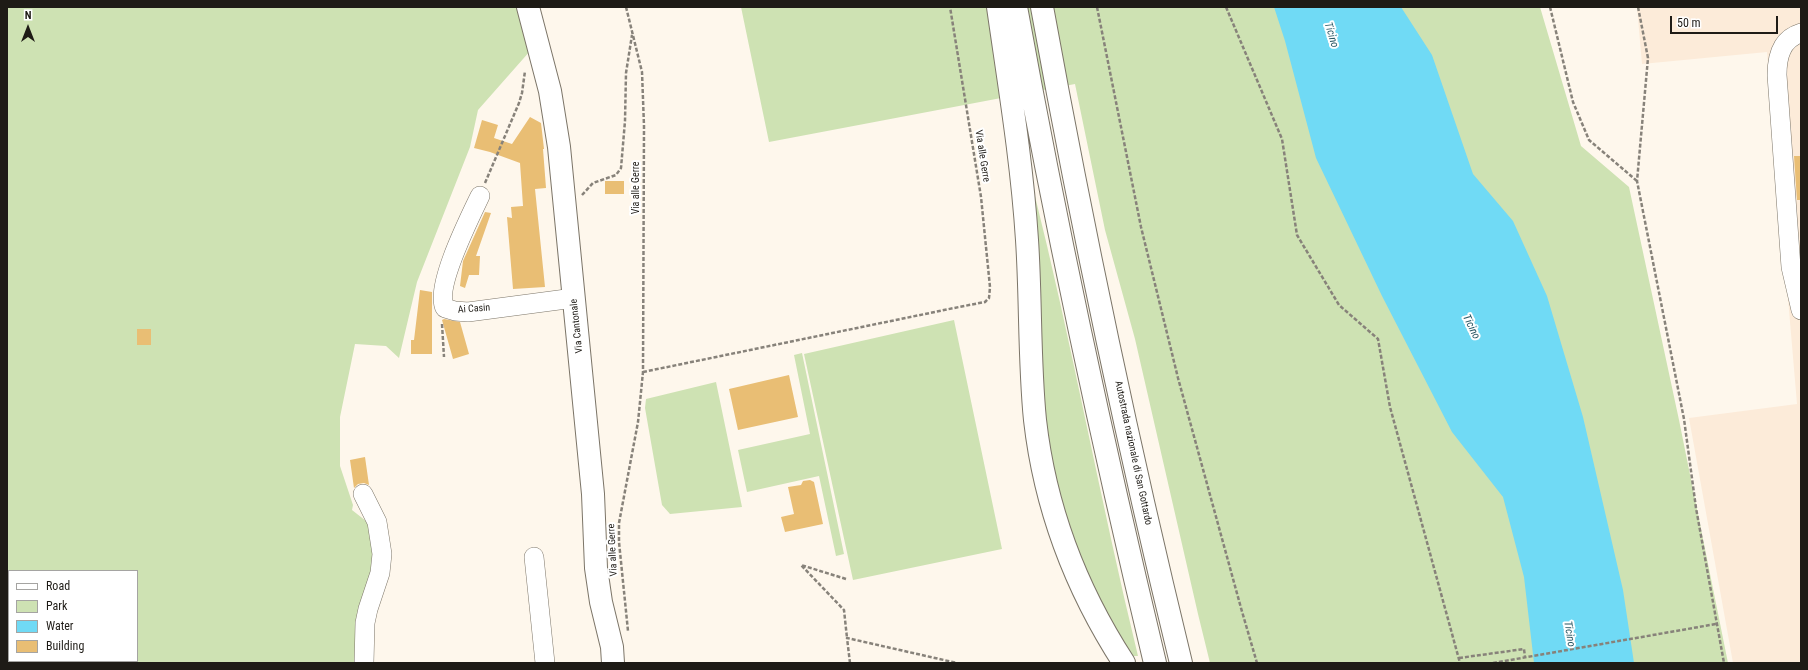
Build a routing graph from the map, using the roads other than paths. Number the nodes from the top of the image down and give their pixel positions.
1 (528, 7) edge
2 (998, 7) edge
3 (1016, 7) edge
4 (1042, 7) edge
5 (1801, 33) edge
6 (480, 196) road end
7 (574, 298) junction
8 (1801, 304) edge
9 (363, 494) dead end
10 (534, 557) dead end
11 (616, 656) edge
12 (364, 663) edge
13 (545, 663) edge
14 (1124, 663) edge
15 (1155, 663) edge
16 (1181, 663) edge

1 - 7 main road, Via Cantonale
2 - 14 main road
3 - 15 main road
4 - 16 main road, Autostrada nazionale di San Gottardo
5 - 8 street
6 - 7 street, Ai Casin
7 - 11 main road, Via Cantonale
9 - 12 street
10 - 13 street

